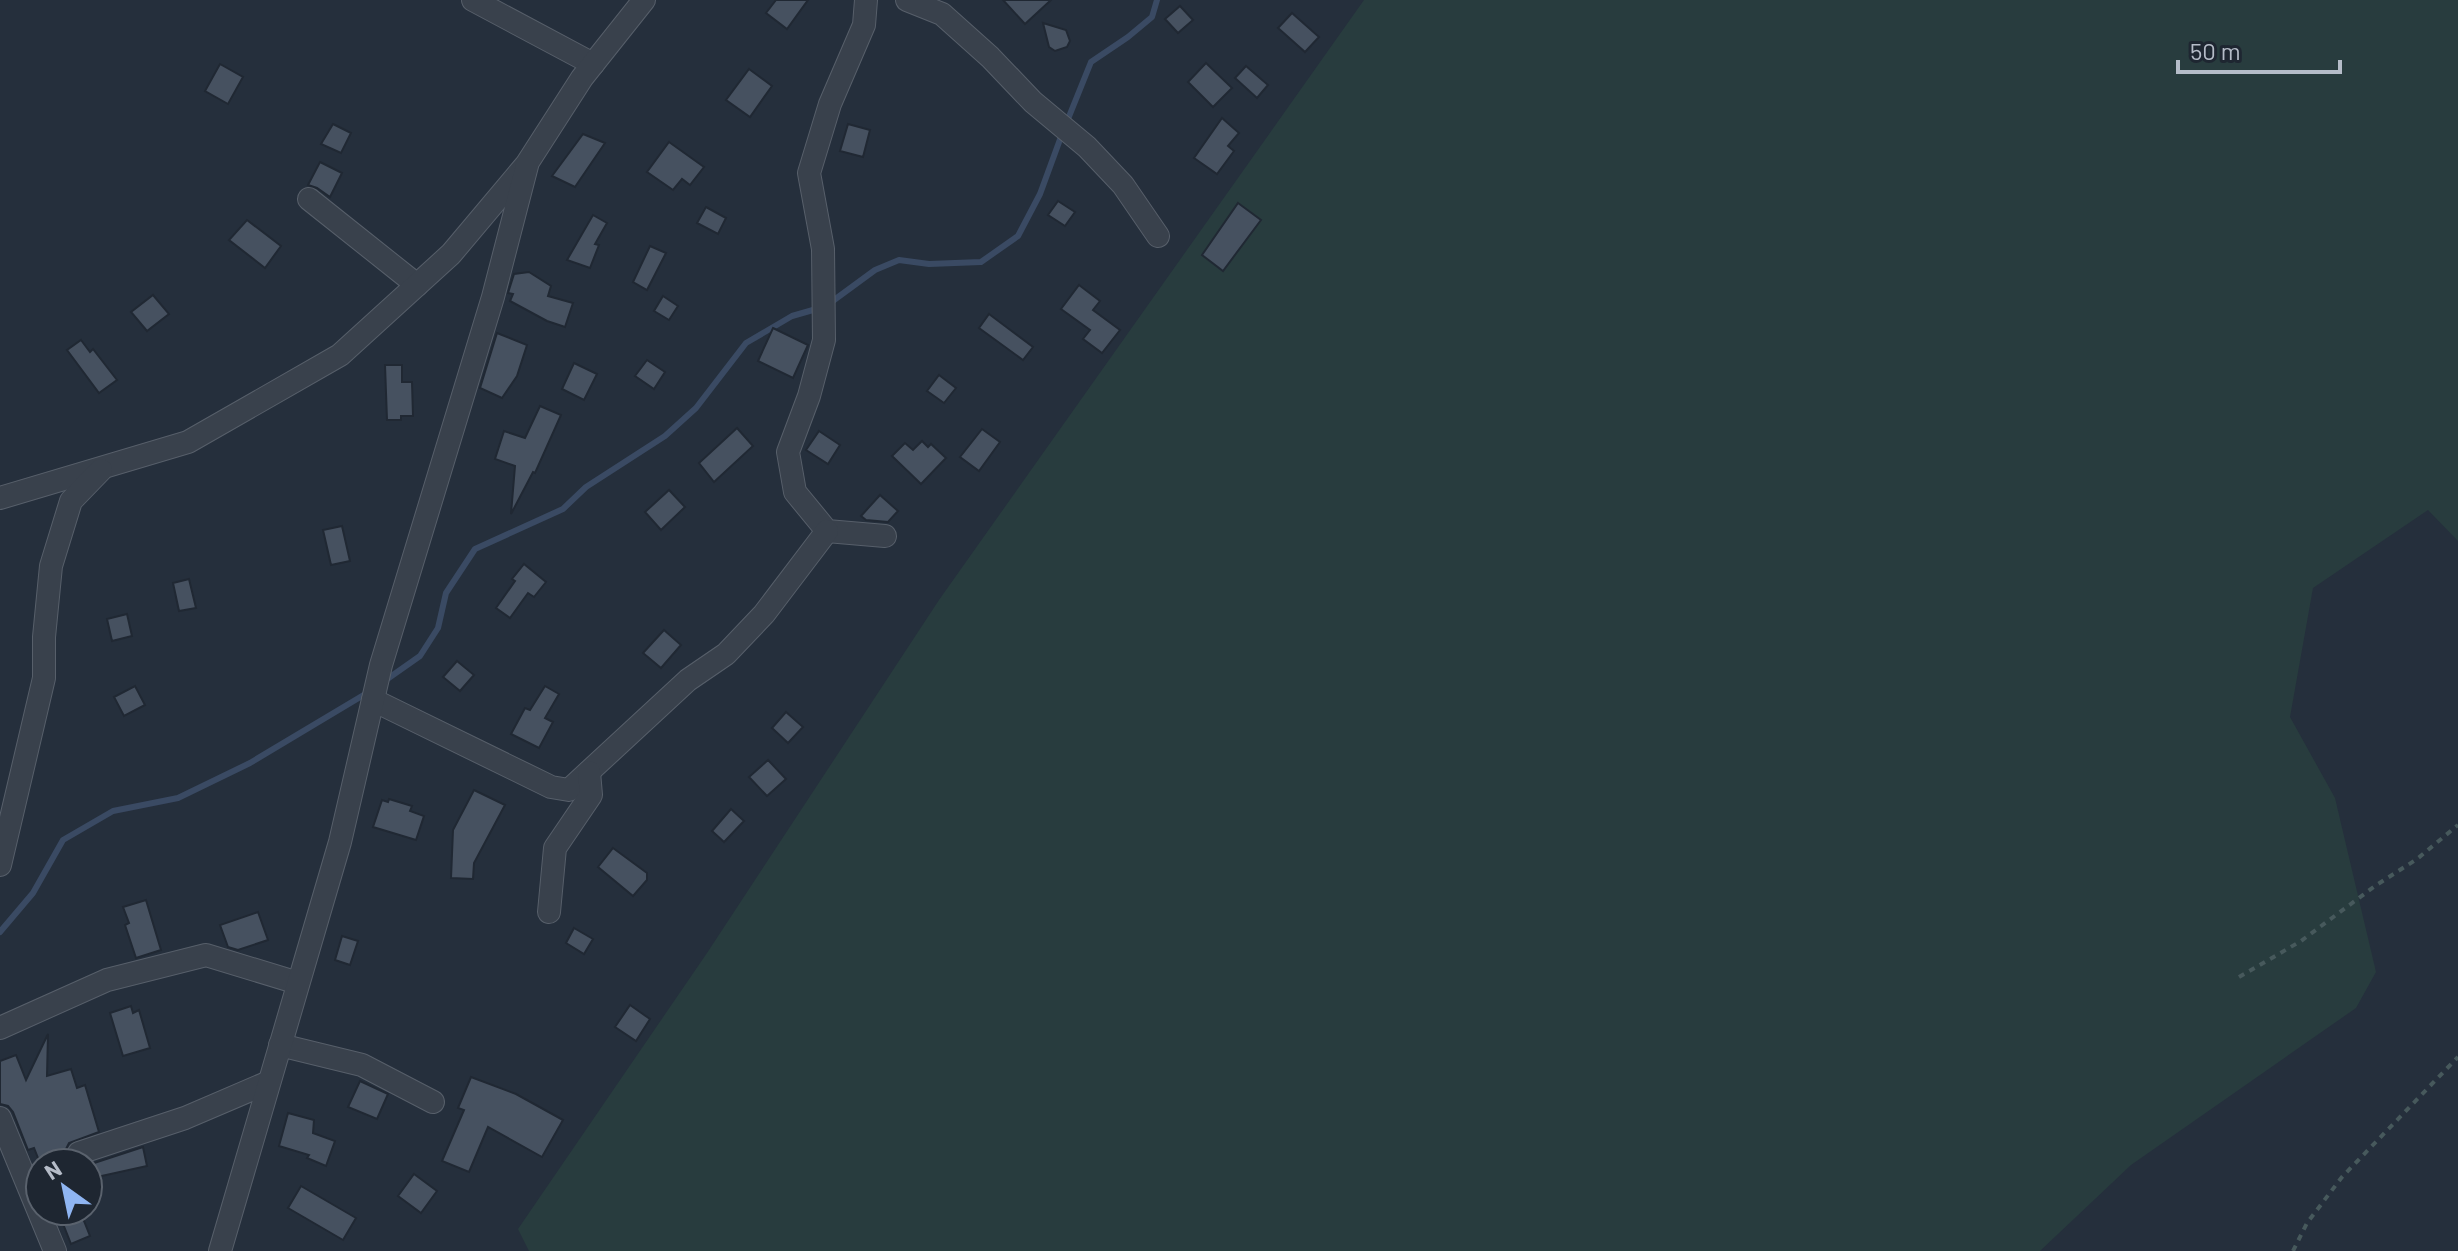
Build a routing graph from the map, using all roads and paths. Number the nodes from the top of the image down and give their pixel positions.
1 (473, 0) edge
2 (644, 0) edge
3 (866, 0) edge
4 (907, 0) edge
5 (948, 7) edge
6 (593, 64) junction
7 (528, 162) junction
8 (309, 199) dead end
9 (1158, 236) dead end
10 (417, 285) junction
11 (105, 467) junction
12 (0, 498) edge
13 (827, 531) junction
14 (885, 536) dead end
15 (373, 700) junction
16 (589, 772) junction
17 (2458, 825) edge
18 (0, 865) edge
19 (549, 912) dead end
20 (2239, 977) dead end
21 (298, 983) junction
22 (0, 1028) edge
23 (280, 1045) junction
24 (2458, 1057) edge
25 (269, 1082) junction
26 (433, 1102) dead end
27 (0, 1118) edge
28 (97, 1147) edge
29 (55, 1251) edge
30 (220, 1251) edge
31 (2293, 1251) edge

1 - 6 street
2 - 6 street
3 - 13 street
4 - 5 street
5 - 9 street
6 - 7 street
7 - 10 street
7 - 15 street
8 - 10 street
10 - 11 street
11 - 12 street
11 - 18 street
13 - 14 street
13 - 16 street
15 - 16 street
15 - 21 street
16 - 19 street
17 - 20 path
21 - 22 street
21 - 23 street
23 - 25 street
23 - 26 street
24 - 31 path
25 - 28 street
25 - 30 street
27 - 29 street

